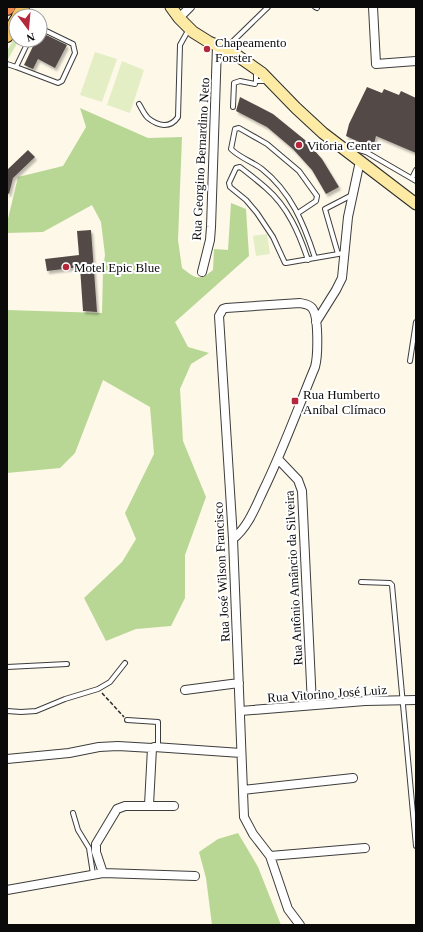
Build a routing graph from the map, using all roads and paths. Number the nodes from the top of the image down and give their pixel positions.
1 (171, 7) edge
2 (190, 7) edge
3 (268, 7) edge
4 (373, 7) edge
5 (179, 18) junction
6 (189, 29) junction
7 (48, 32) edge
8 (221, 47) junction
9 (25, 48) edge
10 (416, 61) edge
11 (7, 64) edge
12 (16, 67) junction
13 (255, 84) dead end
14 (139, 104) dead end
15 (233, 107) dead end
16 (345, 149) junction
17 (360, 161) junction
18 (416, 170) edge
19 (414, 180) edge
20 (352, 195) junction
21 (416, 204) edge
22 (298, 213) junction
23 (341, 254) junction
24 (315, 258) junction
25 (308, 260) junction
26 (202, 272) dead end
27 (316, 322) junction
28 (416, 322) edge
29 (410, 361) dead end
30 (278, 459) junction
31 (232, 539) junction
32 (361, 582) dead end
33 (125, 663) dead end
34 (67, 664) dead end
35 (7, 667) edge
36 (238, 682) junction
37 (98, 689) junction
38 (185, 690) dead end
39 (416, 700) edge
40 (402, 701) junction
41 (312, 705) junction
42 (240, 711) junction
43 (7, 712) edge
44 (127, 720) joint
45 (155, 748) junction
46 (241, 753) junction
47 (7, 758) edge
48 (353, 778) dead end
49 (243, 790) junction
50 (149, 805) junction
51 (174, 806) dead end
52 (73, 813) dead end
53 (416, 846) edge
54 (365, 848) dead end
55 (270, 856) junction
56 (103, 873) junction
57 (93, 875) junction
58 (195, 876) dead end
59 (7, 890) edge
60 (300, 925) edge

1 - 5 main road
2 - 5 street
3 - 8 lane
4 - 10 street
5 - 6 main road
6 - 8 main road
6 - 14 lane
7 - 12 lane
8 - 16 main road
8 - 26 street, Rua Georgino Bernardino Neto
9 - 12 lane
11 - 12 lane
13 - 15 lane
16 - 17 main road
16 - 19 lane
17 - 20 street
17 - 21 main road
18 - 19 lane
20 - 23 street
20 - 23 lane
22 - 22 lane
22 - 24 lane
23 - 24 lane
23 - 27 street
24 - 25 lane
25 - 25 lane
27 - 30 street
27 - 31 street, Rua José Wilson Francisco
28 - 29 lane
30 - 31 street
30 - 41 street, Rua Antônio Amâncio da Silveira
31 - 36 street, Rua José Wilson Francisco
32 - 40 lane
33 - 37 lane
34 - 35 lane
36 - 38 street
36 - 42 street, Rua José Wilson Francisco
37 - 43 lane
37 - 44 path
39 - 40 street, Rua Vitorino José Luiz
40 - 41 street, Rua Vitorino José Luiz
40 - 53 lane
41 - 42 street, Rua Vitorino José Luiz
42 - 46 street, Rua José Wilson Francisco
44 - 45 lane
45 - 46 street
45 - 47 street
45 - 50 street
46 - 49 street, Rua José Wilson Francisco
48 - 49 street
49 - 55 street, Rua José Wilson Francisco
50 - 51 street
50 - 56 street
52 - 57 lane
54 - 55 street
55 - 60 street, Rua José Wilson Francisco
56 - 57 street
56 - 58 street
57 - 59 street

